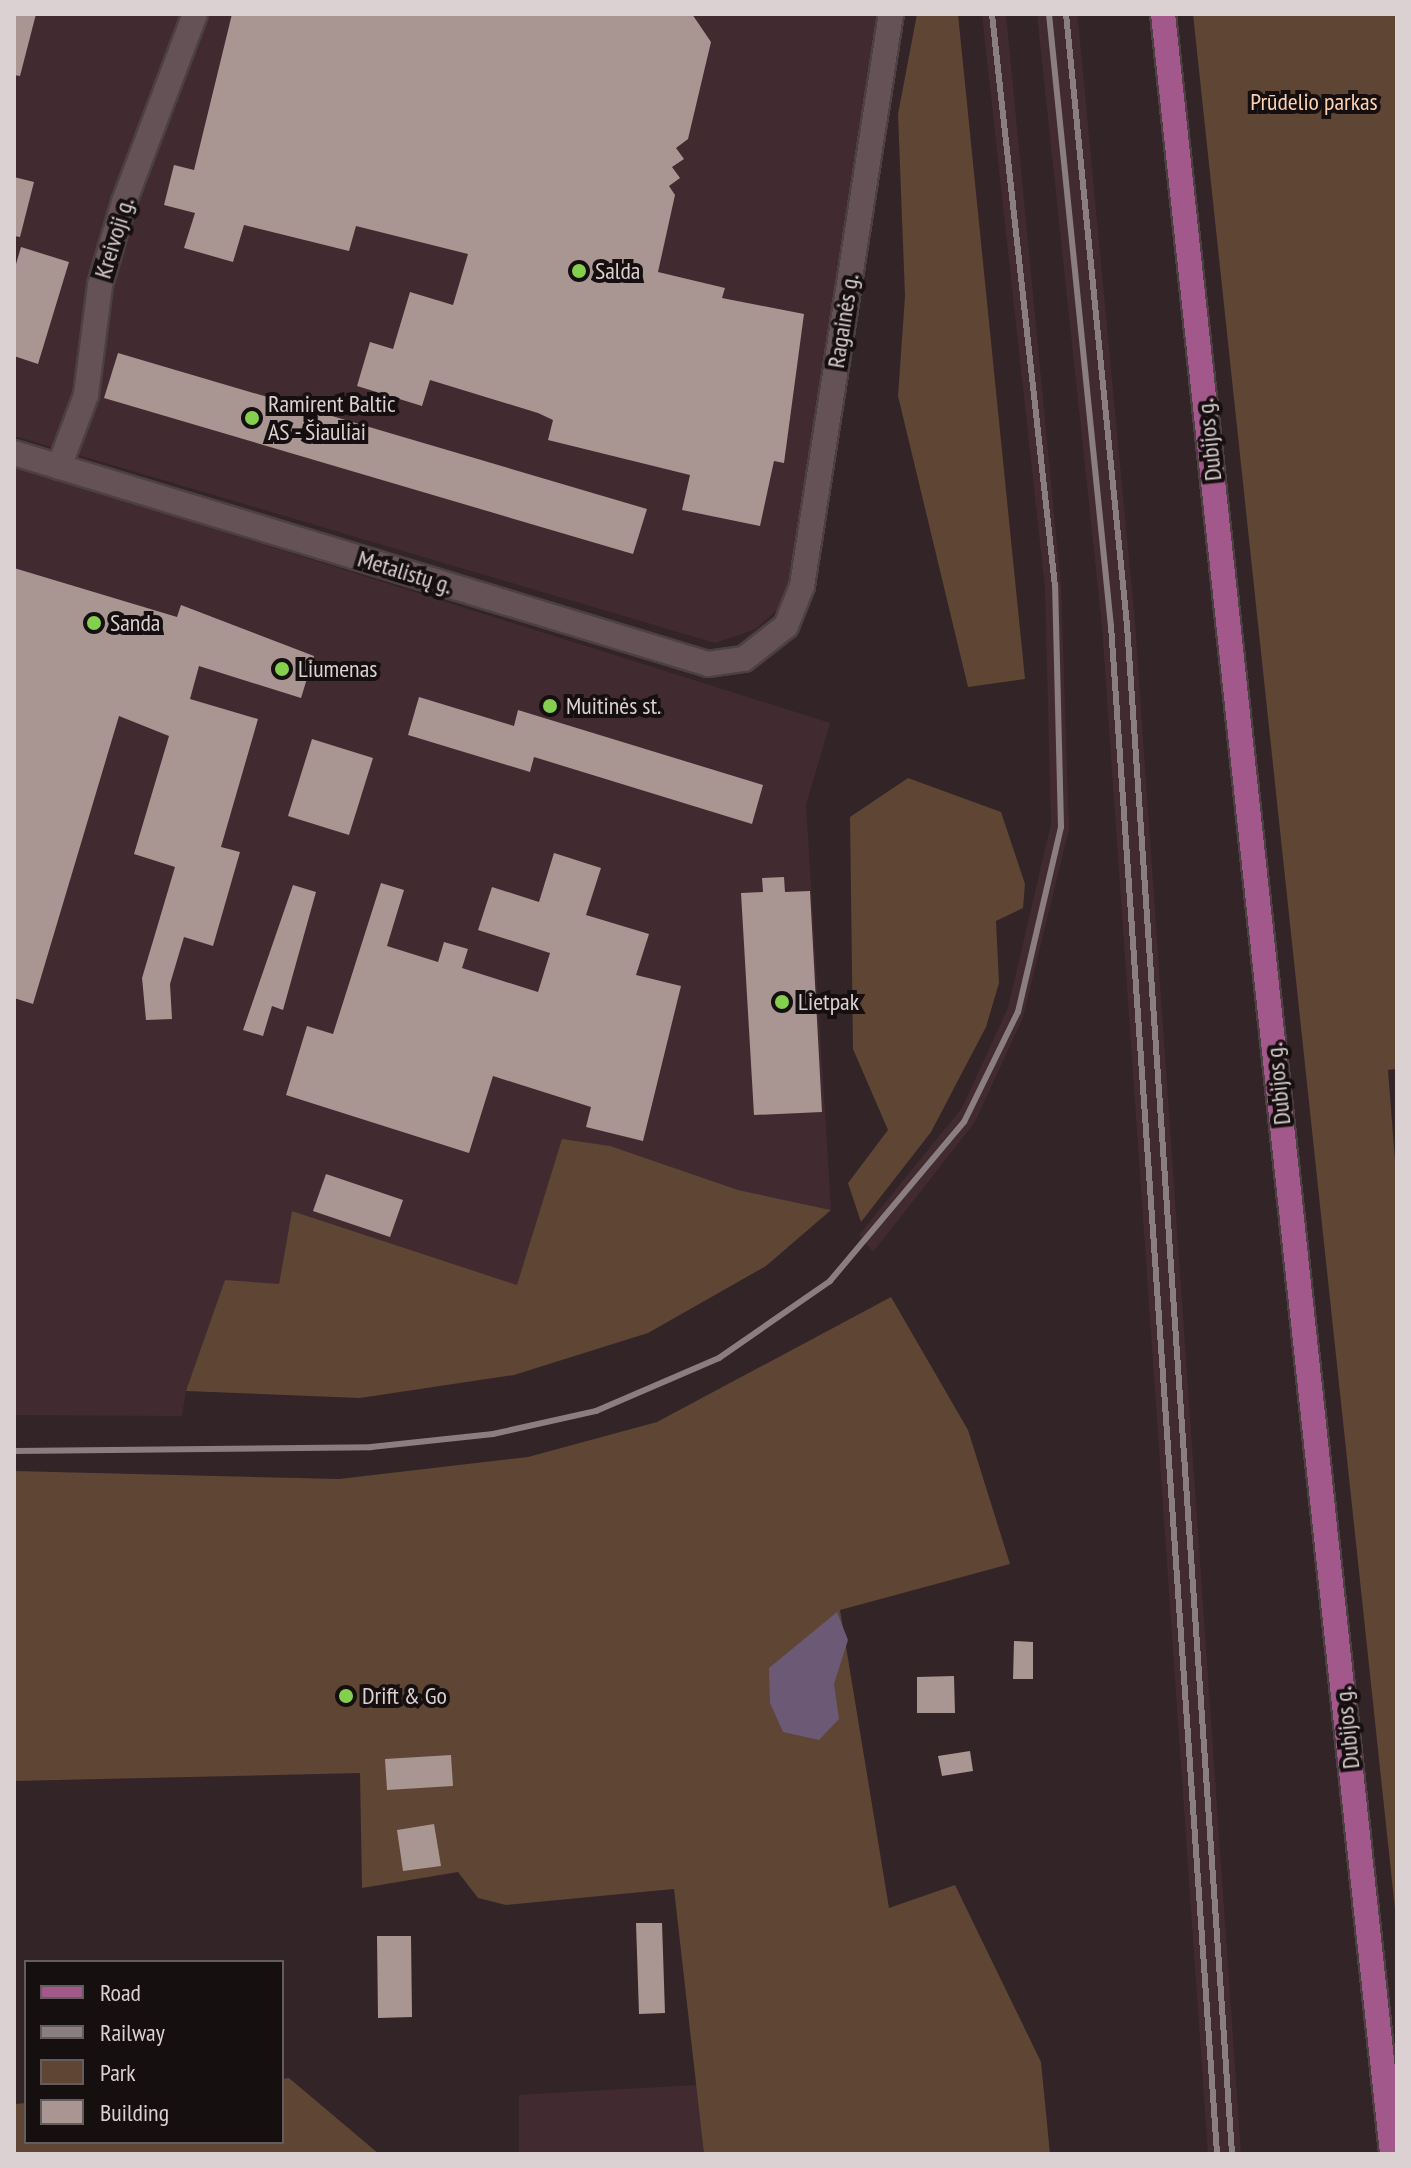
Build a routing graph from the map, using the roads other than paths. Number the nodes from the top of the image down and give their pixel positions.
1 (195, 14) edge
2 (891, 14) edge
3 (1163, 14) edge
4 (14, 453) edge
5 (59, 467) junction
6 (786, 626) joint
7 (1392, 2154) edge

1 - 5 street, Kreivoji g.
2 - 6 street, Ragainės g.
3 - 7 main road, Dubijos g.
4 - 5 street, Metalistų g.
5 - 6 street, Metalistų g.

